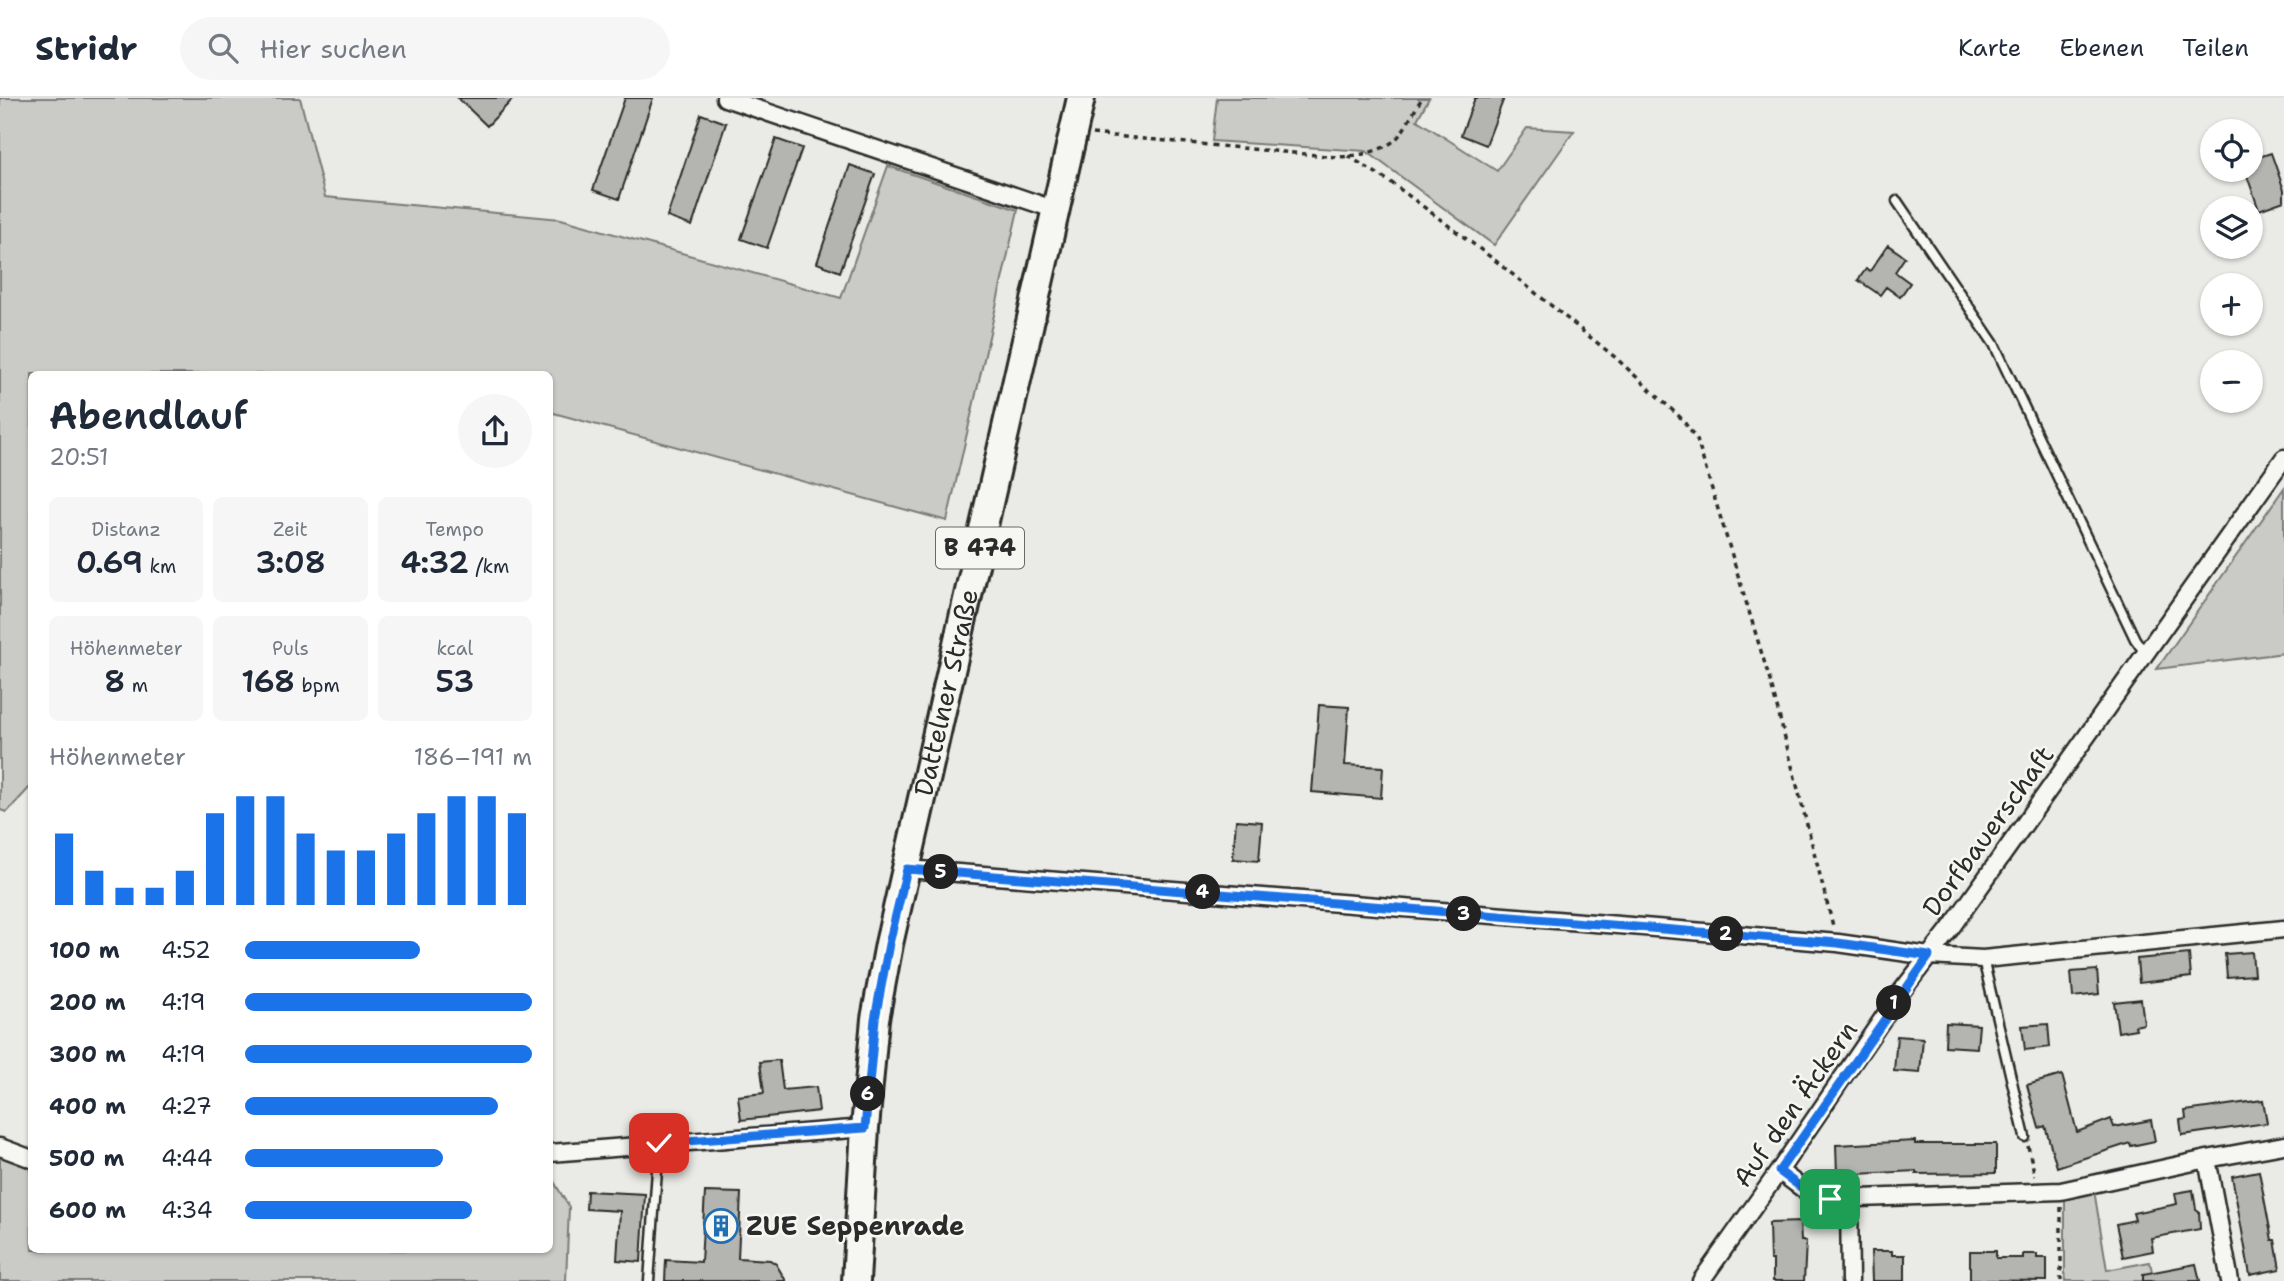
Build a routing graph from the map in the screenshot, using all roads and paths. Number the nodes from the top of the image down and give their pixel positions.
1 (725, 98) edge
2 (1081, 98) edge
3 (1422, 98) edge
4 (1073, 132) junction
5 (1348, 156) junction
6 (1897, 201) dead end
7 (1056, 210) junction
8 (2284, 458) edge
9 (2146, 653) junction
10 (907, 869) junction
11 (2284, 929) edge
12 (1838, 943) junction
13 (1929, 956) junction
14 (1983, 959) junction
15 (865, 1128) junction
16 (2025, 1137) joint
17 (659, 1143) junction
18 (2284, 1145) edge
19 (0, 1147) edge
20 (553, 1153) edge
21 (28, 1158) edge
22 (2207, 1159) junction
23 (1779, 1171) junction
24 (2060, 1191) junction
25 (2039, 1192) junction
26 (1849, 1198) junction
27 (649, 1281) edge
28 (856, 1281) edge
29 (1701, 1281) edge
30 (1850, 1281) edge
31 (2061, 1281) edge
32 (2230, 1281) edge

1 - 7 street
2 - 4 main road, Dattelner Straße / B 474
3 - 5 path
4 - 5 path
4 - 7 main road, Dattelner Straße / B 474
5 - 12 path
6 - 9 lane
7 - 10 main road, Dattelner Straße / B 474
8 - 9 street, Dorfbauerschaft
9 - 13 street, Dorfbauerschaft
10 - 12 street, Dorfbauerschaft
10 - 15 main road, Dattelner Straße / B 474
11 - 14 street
12 - 13 street, Dorfbauerschaft
13 - 14 street
13 - 23 street, Auf den Äckern
14 - 16 lane
15 - 17 street
15 - 28 main road, Dattelner Straße / B 474
16 - 25 path
17 - 20 street
17 - 27 lane
18 - 22 street
19 - 21 street
22 - 24 street
22 - 32 street
23 - 26 street
23 - 29 street, Auf den Äckern
24 - 25 street
24 - 31 path
25 - 26 street
26 - 30 street

